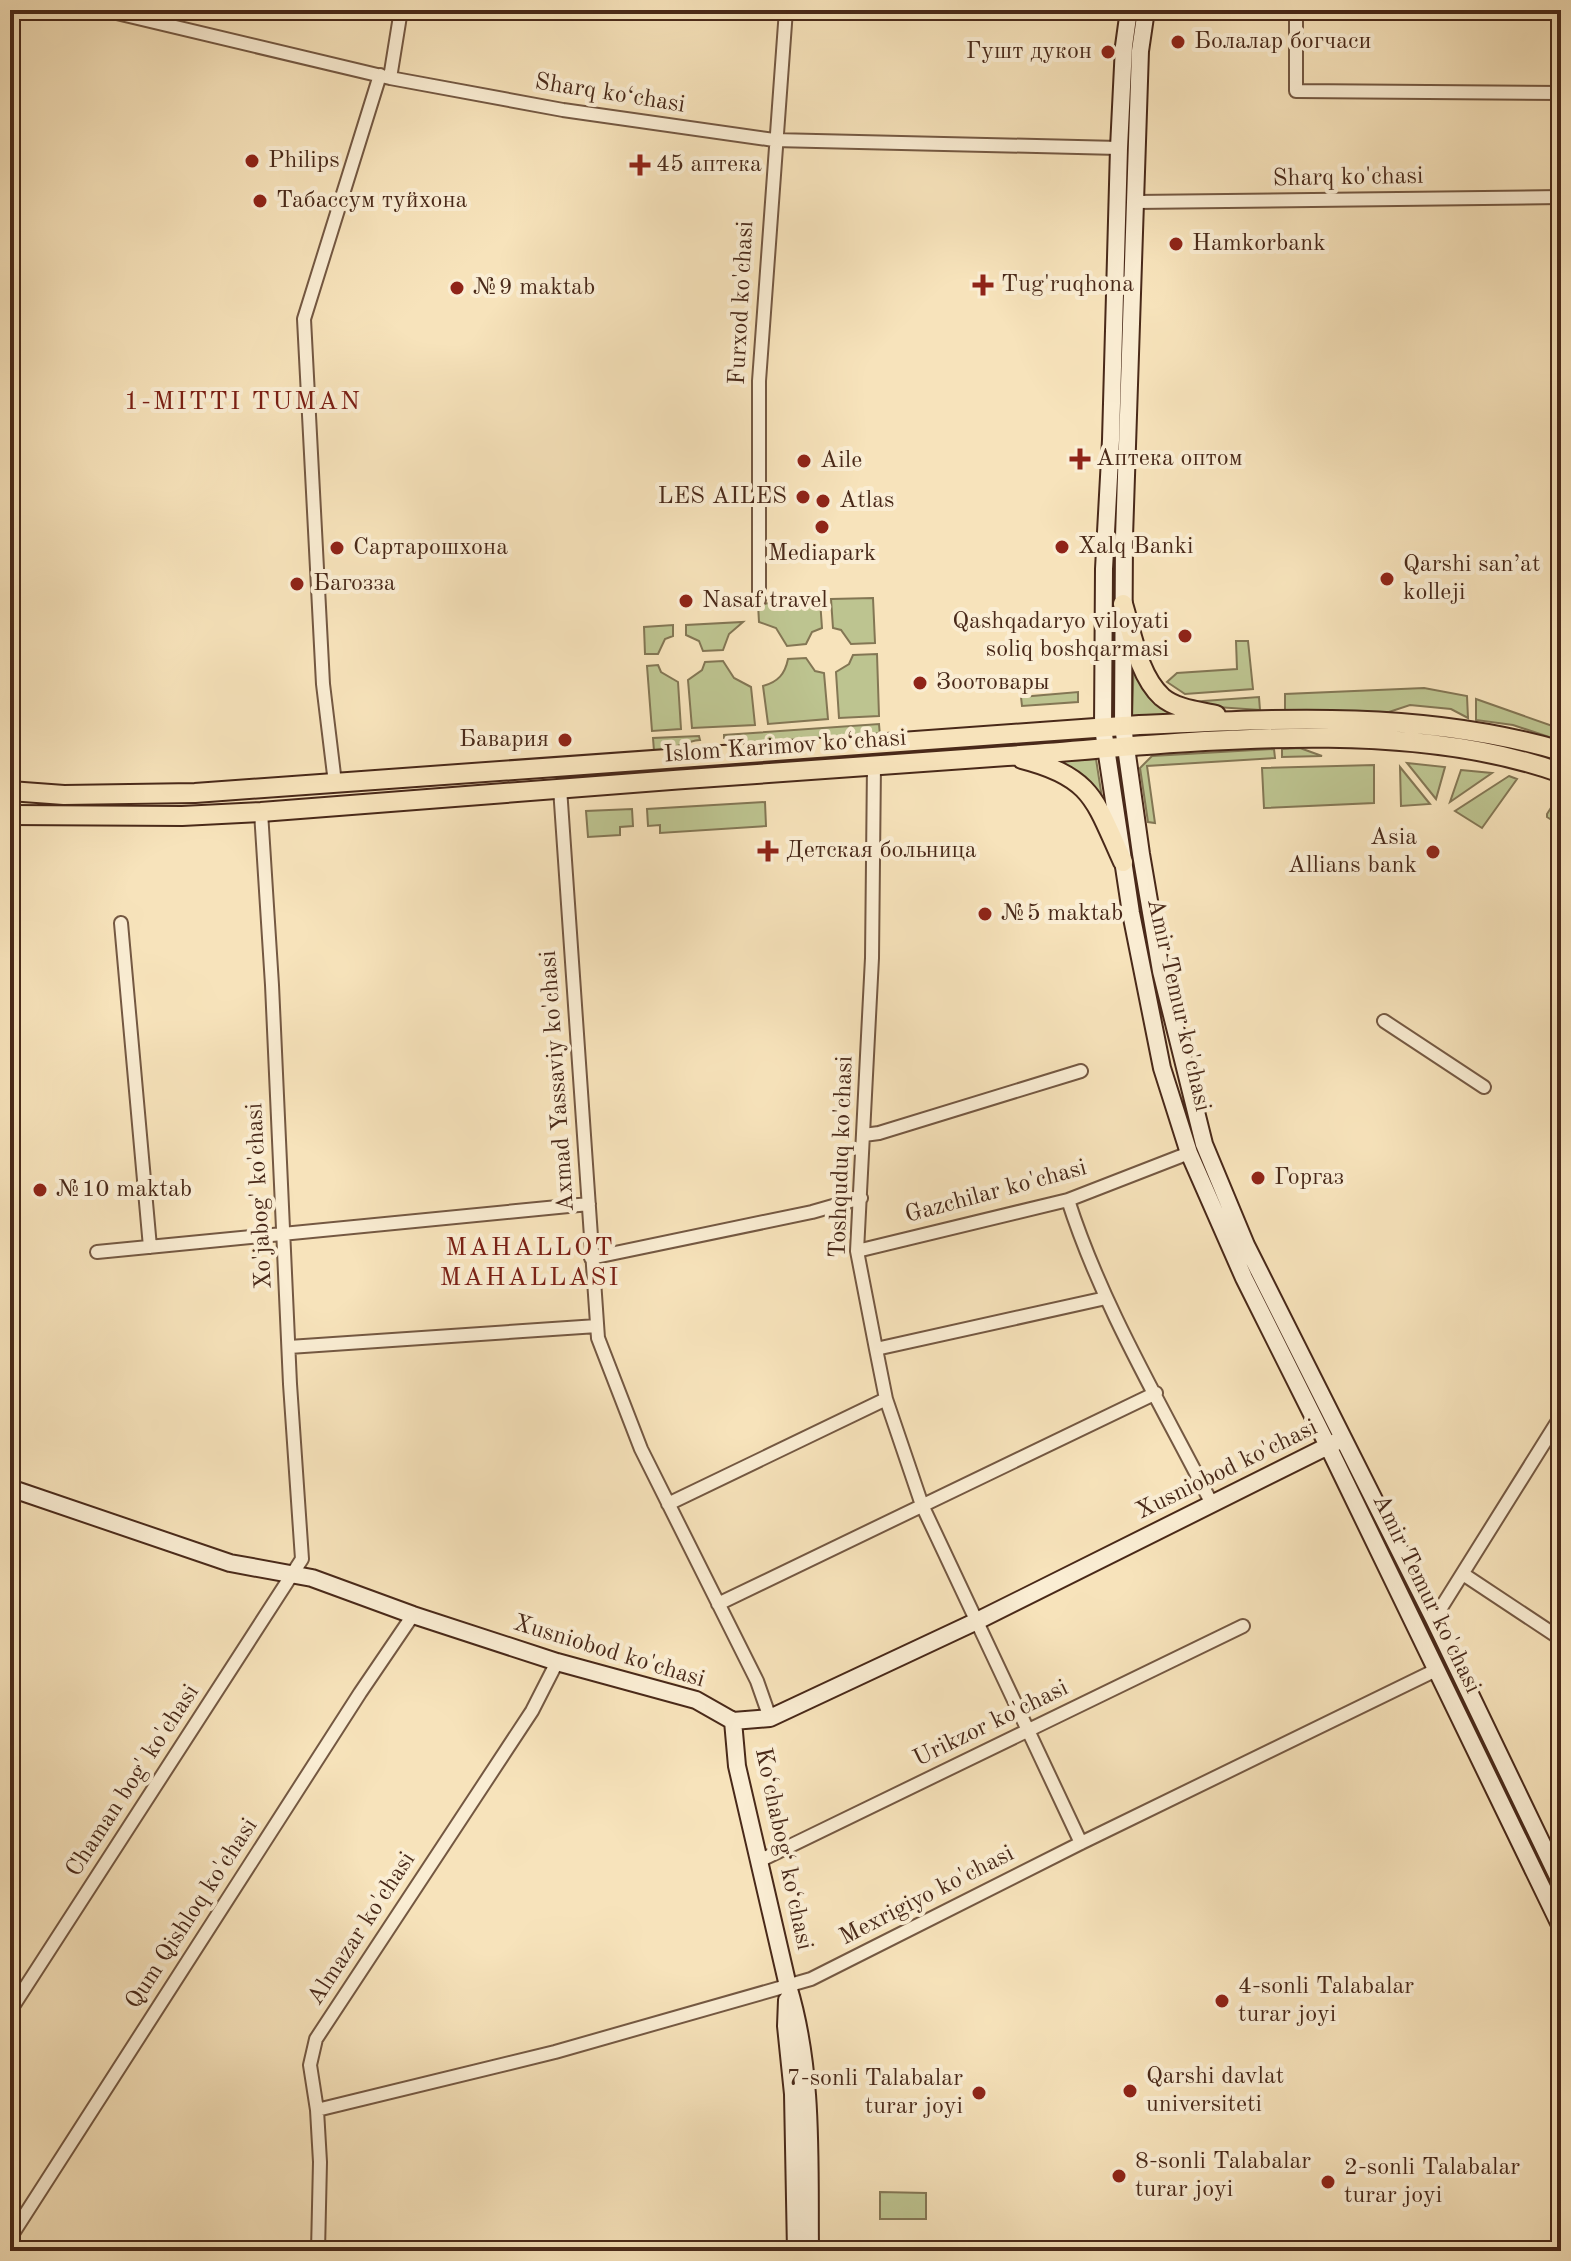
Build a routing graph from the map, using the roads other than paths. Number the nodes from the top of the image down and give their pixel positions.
1 (104, 10) edge
2 (401, 10) edge
3 (786, 10) edge
4 (1129, 10) edge
5 (1146, 10) edge
6 (1296, 10) edge
7 (385, 76) junction
8 (1561, 93) edge
9 (774, 140) junction
10 (1119, 148) junction
11 (1561, 197) edge
12 (1135, 202) junction
13 (759, 600) dead end
14 (1123, 604) junction
15 (1246, 720) junction
16 (1123, 726) junction
17 (1103, 728) junction
18 (1114, 748) junction
19 (1561, 751) edge
20 (1008, 756) junction
21 (874, 764) junction
22 (1561, 773) edge
23 (335, 783) junction
24 (560, 788) junction
25 (10, 791) edge
26 (195, 793) junction
27 (261, 812) junction
28 (10, 815) edge
29 (196, 815) junction
30 (1123, 862) junction
31 (121, 923) dead end
32 (1384, 1021) dead end
33 (1081, 1071) dead end
34 (1484, 1087) dead end
35 (864, 1135) junction
36 (1189, 1153) junction
37 (861, 1198) junction
38 (1068, 1200) junction
39 (589, 1204) junction
40 (284, 1234) junction
41 (150, 1247) junction
42 (857, 1251) junction
43 (97, 1252) dead end
44 (591, 1258) junction
45 (1106, 1298) junction
46 (597, 1326) junction
47 (289, 1347) junction
48 (876, 1349) junction
49 (1156, 1393) junction
50 (886, 1399) junction
51 (1561, 1416) edge
52 (1336, 1442) junction
53 (10, 1488) edge
54 (668, 1504) junction
55 (1212, 1504) junction
56 (922, 1505) junction
57 (1463, 1574) junction
58 (292, 1575) junction
59 (718, 1604) junction
60 (413, 1615) junction
61 (1434, 1619) junction
62 (977, 1621) junction
63 (1243, 1626) dead end
64 (1561, 1639) edge
65 (557, 1662) junction
66 (1436, 1670) junction
67 (770, 1718) junction
68 (733, 1721) junction
69 (1028, 1730) junction
70 (1081, 1843) junction
71 (759, 1861) junction
72 (1561, 1883) edge
73 (1561, 1927) edge
74 (788, 1986) junction
75 (10, 2011) edge
76 (317, 2110) junction
77 (10, 2238) edge
78 (318, 2251) edge
79 (796, 2251) edge
80 (810, 2251) edge

1 - 7 street, Sharq ko‘chasi
2 - 7 street
3 - 9 street, Furxod ko'chasi
4 - 10 main road, Amir Temur ko'chasi
5 - 12 main road, Amir Temur ko'chasi
6 - 8 street
7 - 9 street, Sharq ko‘chasi
7 - 23 street
9 - 10 street, Sharq ko‘chasi
9 - 13 street, Furxod ko'chasi
10 - 17 main road, Amir Temur ko'chasi
11 - 12 street, Sharq ko'chasi
12 - 14 main road, Amir Temur ko'chasi
14 - 15 main road
14 - 16 main road, Amir Temur ko'chasi
15 - 16 main road, Islom Karimov ko‘chasi
15 - 19 main road, Islom Karimov ko‘chasi
16 - 17 main road, Islom Karimov ko‘chasi
16 - 18 main road, Amir Temur ko'chasi
17 - 18 main road, Amir Temur ko'chasi
17 - 23 main road, Islom Karimov ko‘chasi
18 - 20 main road, Islom Karimov ko‘chasi
18 - 22 main road, Islom Karimov ko‘chasi
18 - 30 main road, Amir Temur ko'chasi
18 - 52 main road, Amir Temur ko'chasi
20 - 21 main road, Islom Karimov ko‘chasi
20 - 30 main road
21 - 24 main road, Islom Karimov ko‘chasi
21 - 35 street, Toshquduq ko'chasi
23 - 26 main road, Islom Karimov ko‘chasi
24 - 27 main road, Islom Karimov ko‘chasi
24 - 39 street, Axmad Yassaviy ko'chasi
25 - 26 main road, Islom Karimov ko‘chasi
26 - 29 main road
27 - 29 main road, Islom Karimov ko‘chasi
27 - 40 street, Xo'jabog' ko'chasi
28 - 29 main road, Islom Karimov ko‘chasi
30 - 36 main road, Amir Temur ko'chasi
31 - 41 street
32 - 34 street
33 - 35 street
35 - 37 street, Toshquduq ko'chasi
36 - 38 street, Gazchilar ko'chasi
36 - 52 main road, Amir Temur ko'chasi
37 - 42 street, Toshquduq ko'chasi
37 - 44 street
38 - 42 street, Gazchilar ko'chasi
38 - 45 street
39 - 40 street
39 - 44 street, Axmad Yassaviy ko'chasi
40 - 41 street
40 - 47 street, Xo'jabog' ko'chasi
41 - 43 street
42 - 48 street, Toshquduq ko'chasi
44 - 46 street, Axmad Yassaviy ko'chasi
45 - 48 street
45 - 49 street
46 - 47 street
46 - 54 street, Axmad Yassaviy ko'chasi
47 - 58 street, Xo'jabog' ko'chasi
48 - 50 street, Toshquduq ko'chasi
49 - 55 street
49 - 56 street
50 - 54 street
50 - 56 street, Toshquduq ko'chasi
51 - 57 street
52 - 55 main road, Xusniobod ko'chasi
52 - 61 main road, Amir Temur ko'chasi
52 - 66 main road, Amir Temur ko'chasi
53 - 58 main road, Xusniobod ko'chasi
54 - 59 street, Axmad Yassaviy ko'chasi
55 - 62 main road, Xusniobod ko'chasi
56 - 59 street
56 - 62 street, Toshquduq ko'chasi
57 - 61 street
57 - 64 street
58 - 60 main road, Xusniobod ko'chasi
58 - 75 street, Chaman bog' ko'chasi
59 - 67 street, Axmad Yassaviy ko'chasi
60 - 65 main road, Xusniobod ko'chasi
60 - 77 street, Qum Qishloq ko'chasi
61 - 72 main road, Amir Temur ko'chasi
62 - 67 main road, Xusniobod ko'chasi
62 - 69 street, Toshquduq ko'chasi
63 - 69 street, Urikzor ko'chasi
65 - 68 main road, Xusniobod ko'chasi
65 - 76 street, Almazar ko'chasi
66 - 70 street, Mexrigiyo ko'chasi
66 - 73 main road, Amir Temur ko'chasi
67 - 68 main road, Xusniobod ko'chasi
68 - 71 main road, Ko‘chabog‘ ko‘chasi
69 - 70 street, Toshquduq ko'chasi
69 - 71 street, Urikzor ko'chasi
70 - 74 street, Mexrigiyo ko'chasi
71 - 74 main road, Ko‘chabog‘ ko‘chasi
74 - 76 street, Mexrigiyo ko'chasi
74 - 79 main road, Ko‘chabog‘ ko‘chasi
74 - 80 main road, Ko‘chabog‘ ko‘chasi
76 - 78 street, Almazar ko'chasi

